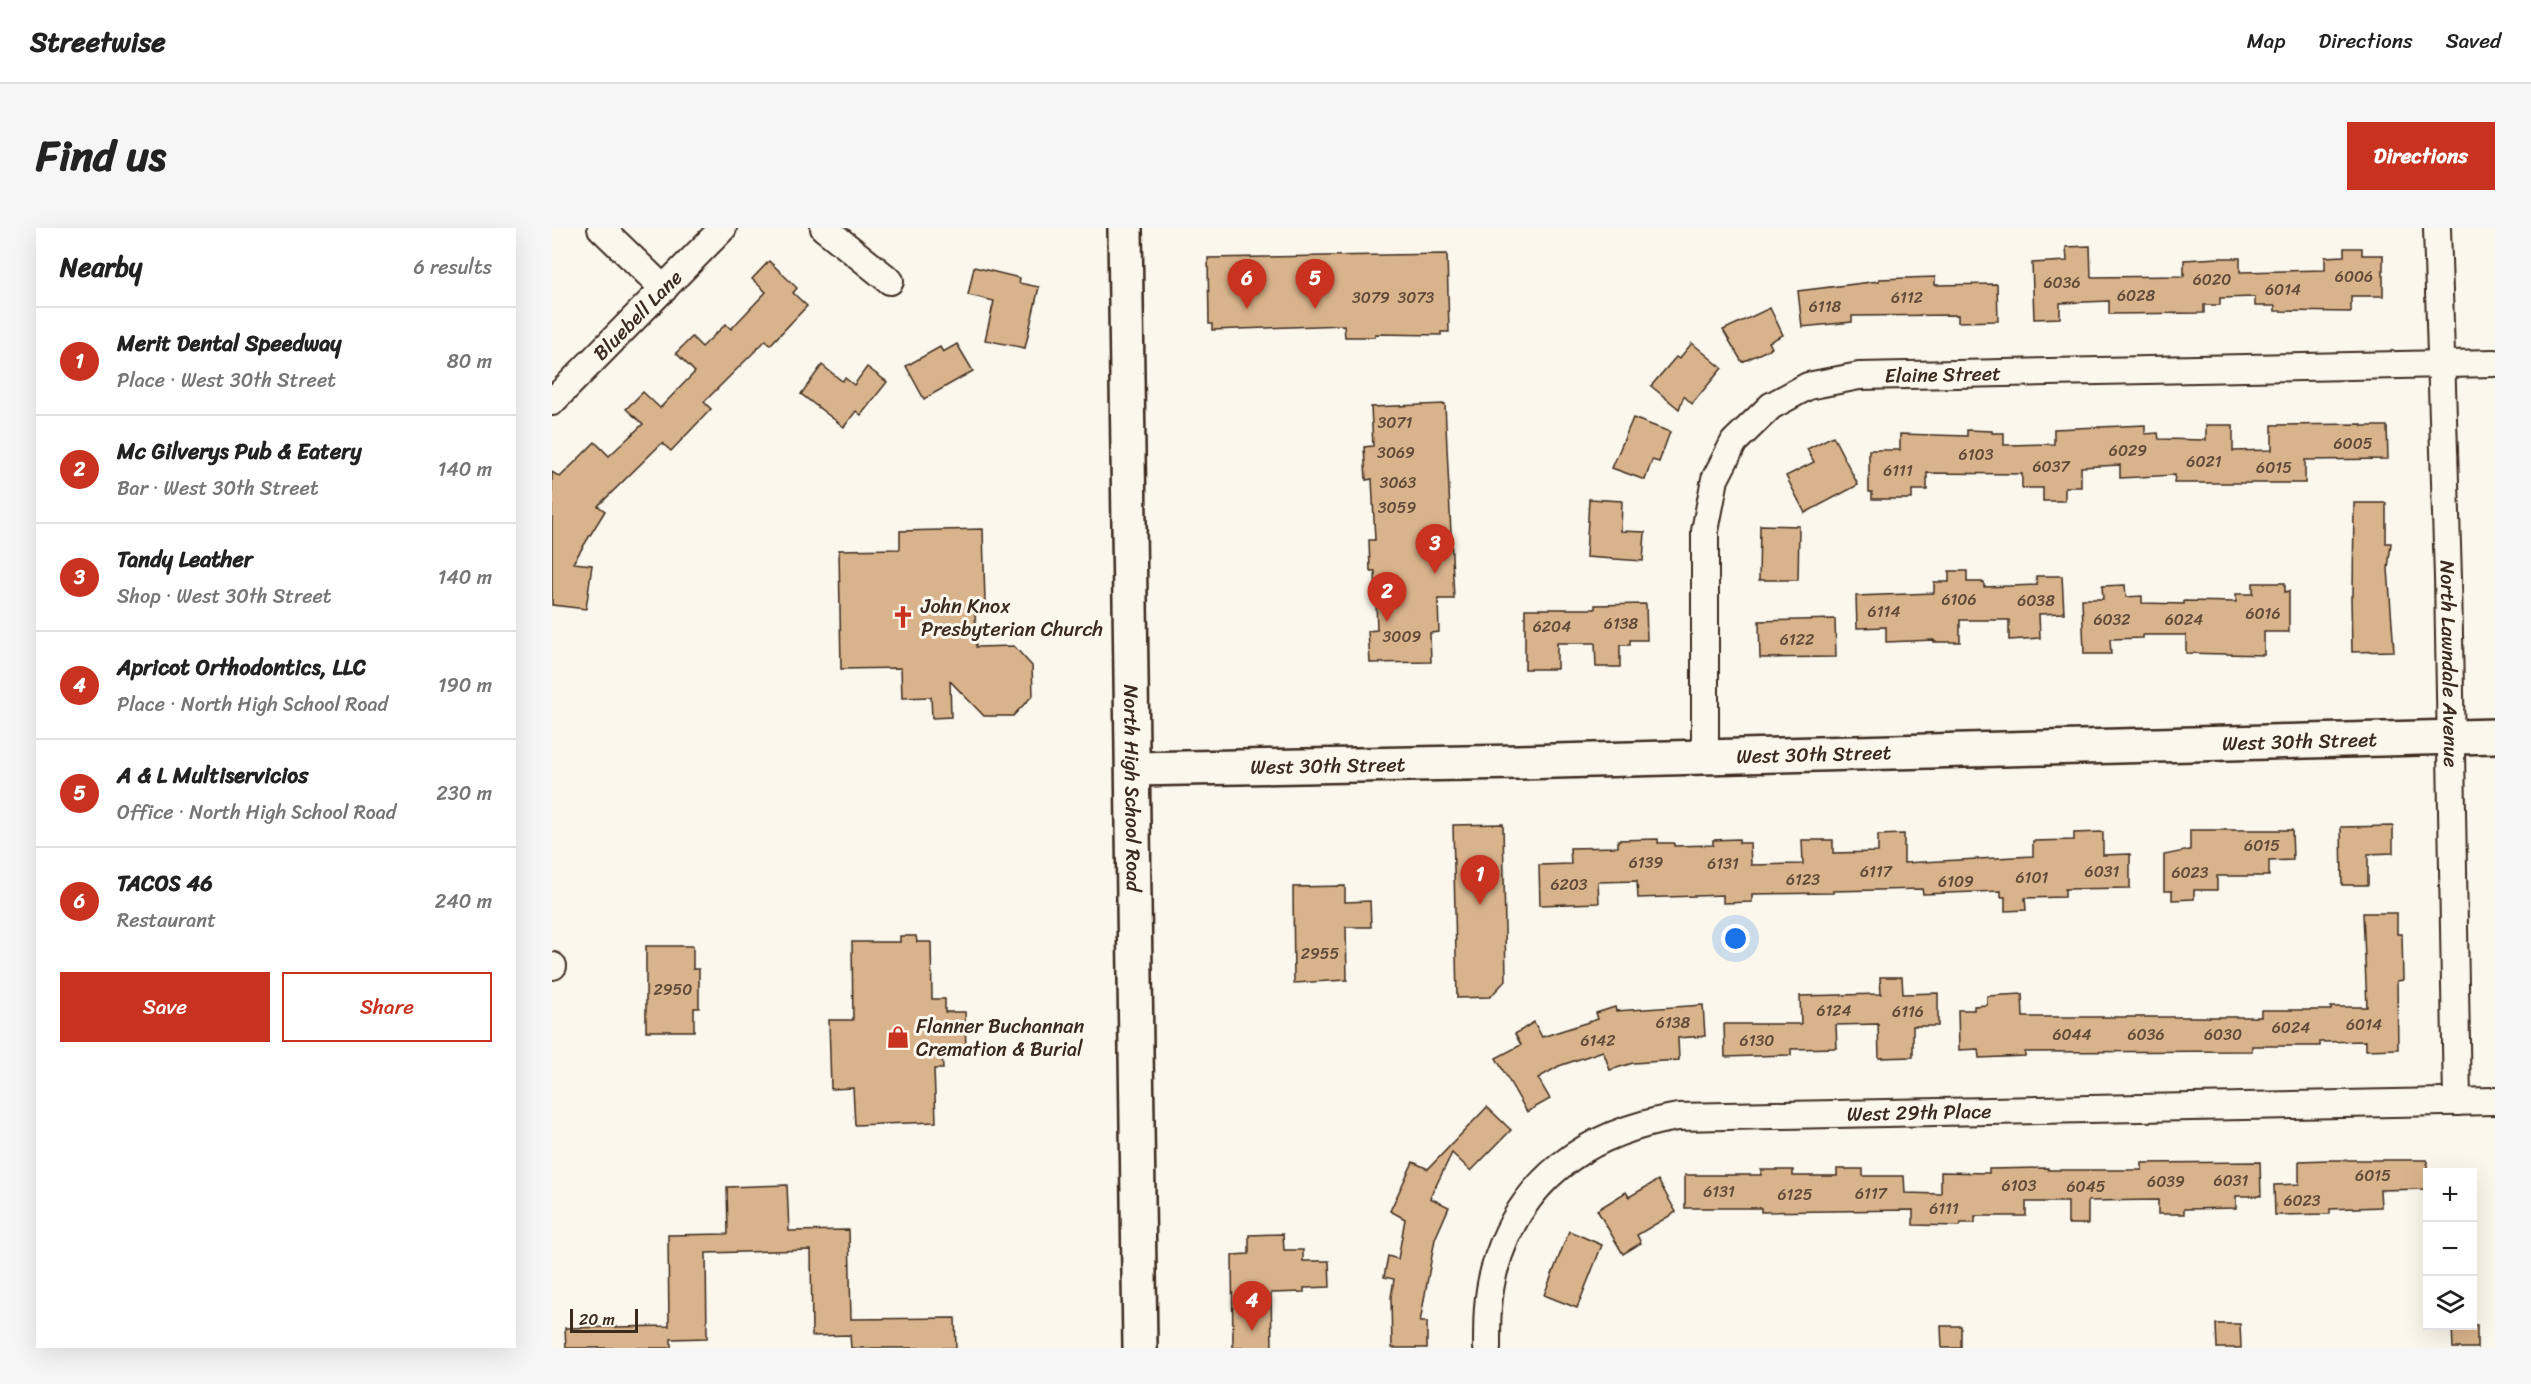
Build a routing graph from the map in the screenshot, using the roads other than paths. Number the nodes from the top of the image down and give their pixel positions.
1 (601, 228) edge
2 (723, 228) edge
3 (824, 228) edge
4 (1125, 228) edge
5 (2437, 228) edge
6 (890, 281) dead end
7 (664, 289) junction
8 (2495, 363) edge
9 (2441, 364) junction
10 (552, 402) edge
11 (2495, 736) edge
12 (2450, 737) junction
13 (1705, 757) junction
14 (1133, 769) junction
15 (2495, 1101) edge
16 (2457, 1102) junction
17 (1140, 1348) edge
18 (1487, 1348) edge

1 - 7 street
2 - 7 street, Bluebell Lane
3 - 6 street
4 - 14 street, North High School Road
5 - 9 street, North Lawndale Avenue
7 - 10 street, Bluebell Lane
8 - 9 street, Elaine Street
9 - 12 street, North Lawndale Avenue
9 - 13 street, Elaine Street
11 - 12 street, West 30th Street
12 - 13 street, West 30th Street
12 - 16 street, North Lawndale Avenue
13 - 14 street, West 30th Street
14 - 17 street, North High School Road
15 - 16 street, West 29th Place
16 - 18 street, West 29th Place

